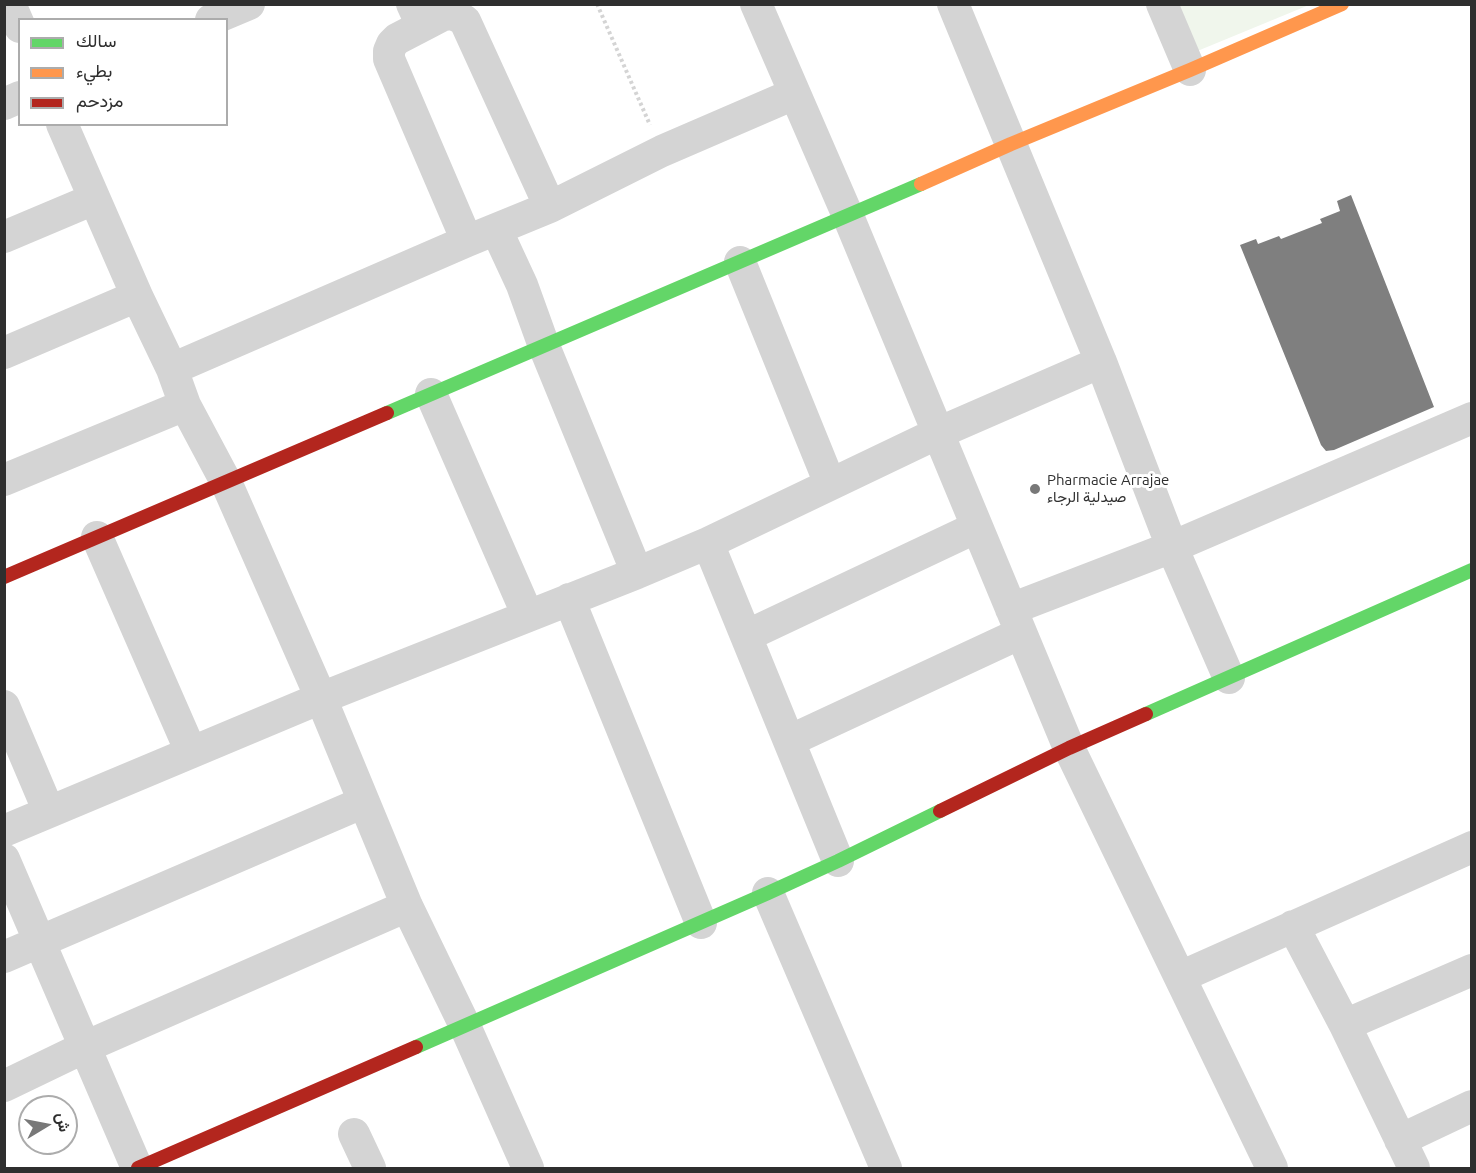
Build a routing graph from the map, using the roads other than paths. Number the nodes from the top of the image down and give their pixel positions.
1 (10, 4) edge
2 (249, 4) edge
3 (756, 4) edge
4 (953, 4) edge
5 (1162, 4) edge
6 (1341, 4) edge
7 (417, 15) edge
8 (217, 18) edge
9 (18, 22) edge
10 (1190, 70) junction
11 (794, 94) junction
12 (18, 98) edge
13 (4, 104) edge
14 (63, 126) edge
15 (1011, 144) junction
16 (94, 199) junction
17 (550, 207) junction
18 (848, 216) junction
19 (496, 230) junction
20 (4, 237) edge
21 (467, 242) junction
22 (740, 262) junction
23 (137, 296) junction
24 (544, 345) junction
25 (4, 353) edge
26 (1101, 362) junction
27 (172, 369) junction
28 (431, 394) junction
29 (185, 405) junction
30 (1472, 418) edge
31 (939, 433) junction
32 (4, 480) edge
33 (226, 482) junction
34 (830, 484) junction
35 (977, 527) junction
36 (97, 537) junction
37 (708, 543) junction
38 (1172, 547) junction
39 (1472, 570) edge
40 (637, 573) junction
41 (4, 577) edge
42 (569, 599) junction
43 (528, 616) junction
44 (1016, 621) junction
45 (746, 636) junction
46 (1229, 678) junction
47 (321, 698) junction
48 (4, 706) edge
49 (789, 741) junction
50 (1069, 748) junction
51 (191, 752) junction
52 (364, 802) junction
53 (49, 812) junction
54 (4, 831) edge
55 (1472, 847) edge
56 (4, 859) edge
57 (838, 861) junction
58 (768, 893) junction
59 (407, 906) junction
60 (701, 923) junction
61 (1293, 926) junction
62 (39, 941) junction
63 (4, 957) edge
64 (1472, 970) edge
65 (1180, 976) junction
66 (1345, 1025) junction
67 (465, 1026) junction
68 (85, 1047) junction
69 (4, 1086) edge
70 (1472, 1106) edge
71 (354, 1134) dead end
72 (1400, 1140) junction
73 (176, 1161) edge
74 (138, 1168) edge
75 (370, 1168) edge
76 (528, 1168) edge
77 (886, 1168) edge
78 (1272, 1168) edge
79 (1414, 1168) edge

1 - 9 street
2 - 8 street
3 - 11 street
4 - 15 street
5 - 10 street
6 - 10 street
7 - 17 street
7 - 21 street
10 - 15 street
11 - 17 street
11 - 18 street
12 - 13 street
14 - 16 street
15 - 18 street
15 - 26 street
16 - 20 street
16 - 23 street
17 - 19 street
18 - 22 street
18 - 31 street
19 - 21 street
19 - 24 street
21 - 27 street
22 - 24 street
22 - 34 street
23 - 25 street
23 - 27 street
24 - 28 street
24 - 40 street
26 - 31 street
26 - 38 street
27 - 29 street
28 - 33 street
28 - 43 street
29 - 32 street
29 - 33 street
30 - 38 street
31 - 34 street
31 - 35 street
33 - 36 street
33 - 47 street
34 - 37 street
35 - 44 street
35 - 45 street
36 - 41 street
36 - 51 street
37 - 40 street
37 - 45 street
38 - 44 street
38 - 46 street
39 - 46 street
40 - 42 street
42 - 43 street
42 - 60 street
43 - 47 street
44 - 49 street
44 - 50 street
45 - 49 street
46 - 50 street
47 - 51 street
47 - 52 street
48 - 53 street
49 - 57 street
50 - 57 street
50 - 65 street
51 - 53 street
52 - 59 street
52 - 62 street
53 - 54 street
55 - 61 street
56 - 62 street
57 - 58 street
58 - 60 street
58 - 77 street
59 - 67 street
59 - 68 street
60 - 67 street
61 - 65 street
61 - 66 street
62 - 63 street
62 - 68 street
64 - 66 street
65 - 78 street
66 - 72 street
67 - 73 street
67 - 76 street
68 - 69 street
68 - 74 street
70 - 72 street
71 - 75 street
72 - 79 street
73 - 74 street

